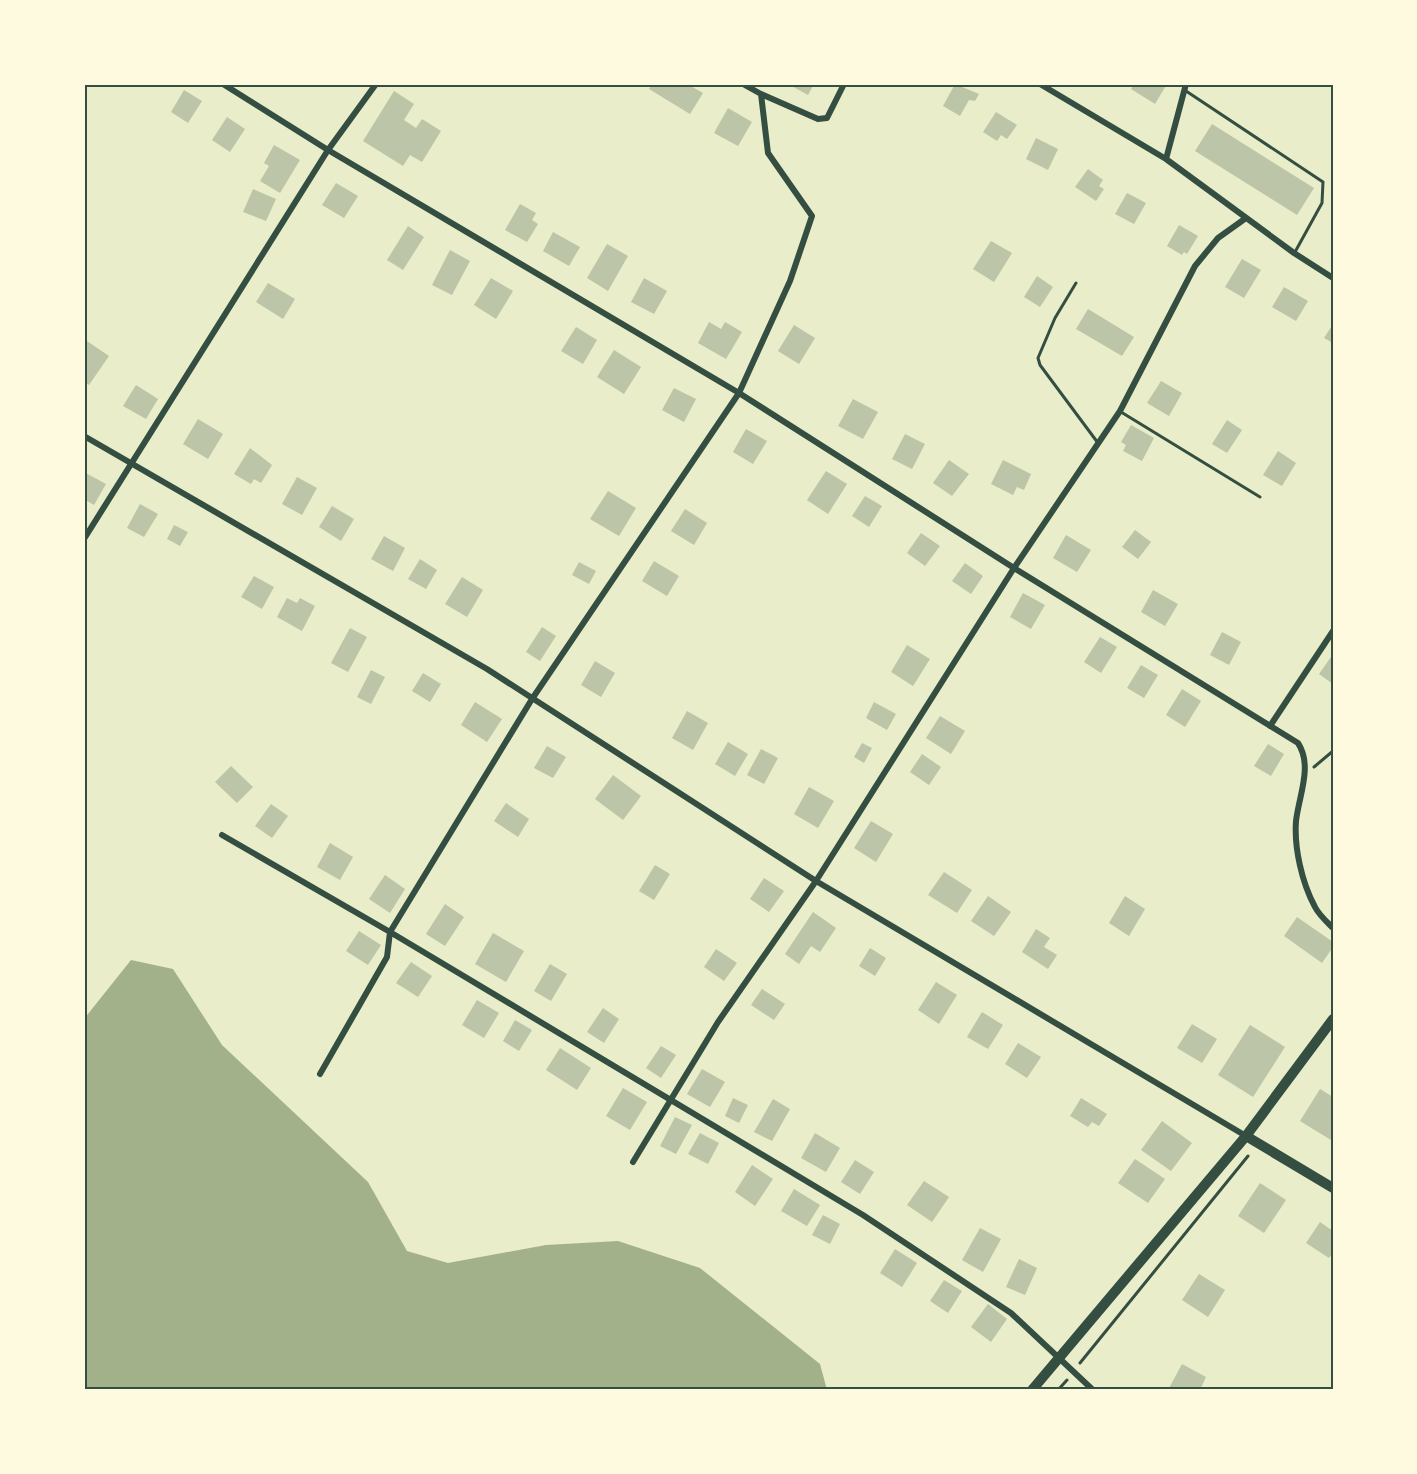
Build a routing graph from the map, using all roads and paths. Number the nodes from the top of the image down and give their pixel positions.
1 (223, 84) edge
2 (376, 84) edge
3 (743, 84) edge
4 (844, 84) edge
5 (1040, 84) edge
6 (1185, 87) edge
7 (761, 94) junction
8 (328, 150) junction
9 (1166, 159) junction
10 (1246, 218) junction
11 (1294, 253) junction
12 (1333, 278) edge
13 (1076, 283) dead end
14 (739, 393) junction
15 (1119, 411) junction
16 (84, 436) edge
17 (1098, 443) junction
18 (134, 463) junction
19 (1260, 497) dead end
20 (84, 539) edge
21 (1014, 568) junction
22 (1333, 631) edge
23 (532, 699) junction
24 (1270, 726) junction
25 (1333, 751) edge
26 (1305, 772) junction
27 (222, 835) dead end
28 (816, 882) junction
29 (1333, 928) edge
30 (390, 932) junction
31 (1333, 1019) edge
32 (320, 1074) dead end
33 (669, 1101) junction
34 (1246, 1136) junction
35 (1258, 1143) junction
36 (633, 1162) dead end
37 (1333, 1188) edge
38 (1060, 1358) junction
39 (1074, 1371) junction
40 (1032, 1390) edge
41 (1058, 1390) edge
42 (1093, 1390) edge

1 - 8 street
2 - 8 street
3 - 7 street
4 - 7 street
5 - 9 street
6 - 9 street
6 - 11 lane
7 - 14 street
8 - 14 street
8 - 18 street
9 - 10 street
10 - 11 street
10 - 15 street
11 - 12 street
13 - 17 lane
14 - 21 street
14 - 23 street
15 - 17 street
15 - 19 lane
16 - 18 street
17 - 21 street
18 - 20 street
18 - 23 street
21 - 24 street
21 - 28 street
22 - 24 street
23 - 28 street
23 - 30 street
24 - 26 street
25 - 26 path
26 - 29 street
27 - 30 street
28 - 33 street
28 - 34 street
30 - 32 street
30 - 33 street
31 - 34 main road
33 - 36 street
33 - 38 street
34 - 35 main road
34 - 38 main road
35 - 37 main road
35 - 39 path
38 - 39 street
38 - 40 main road
39 - 41 path
39 - 42 street

